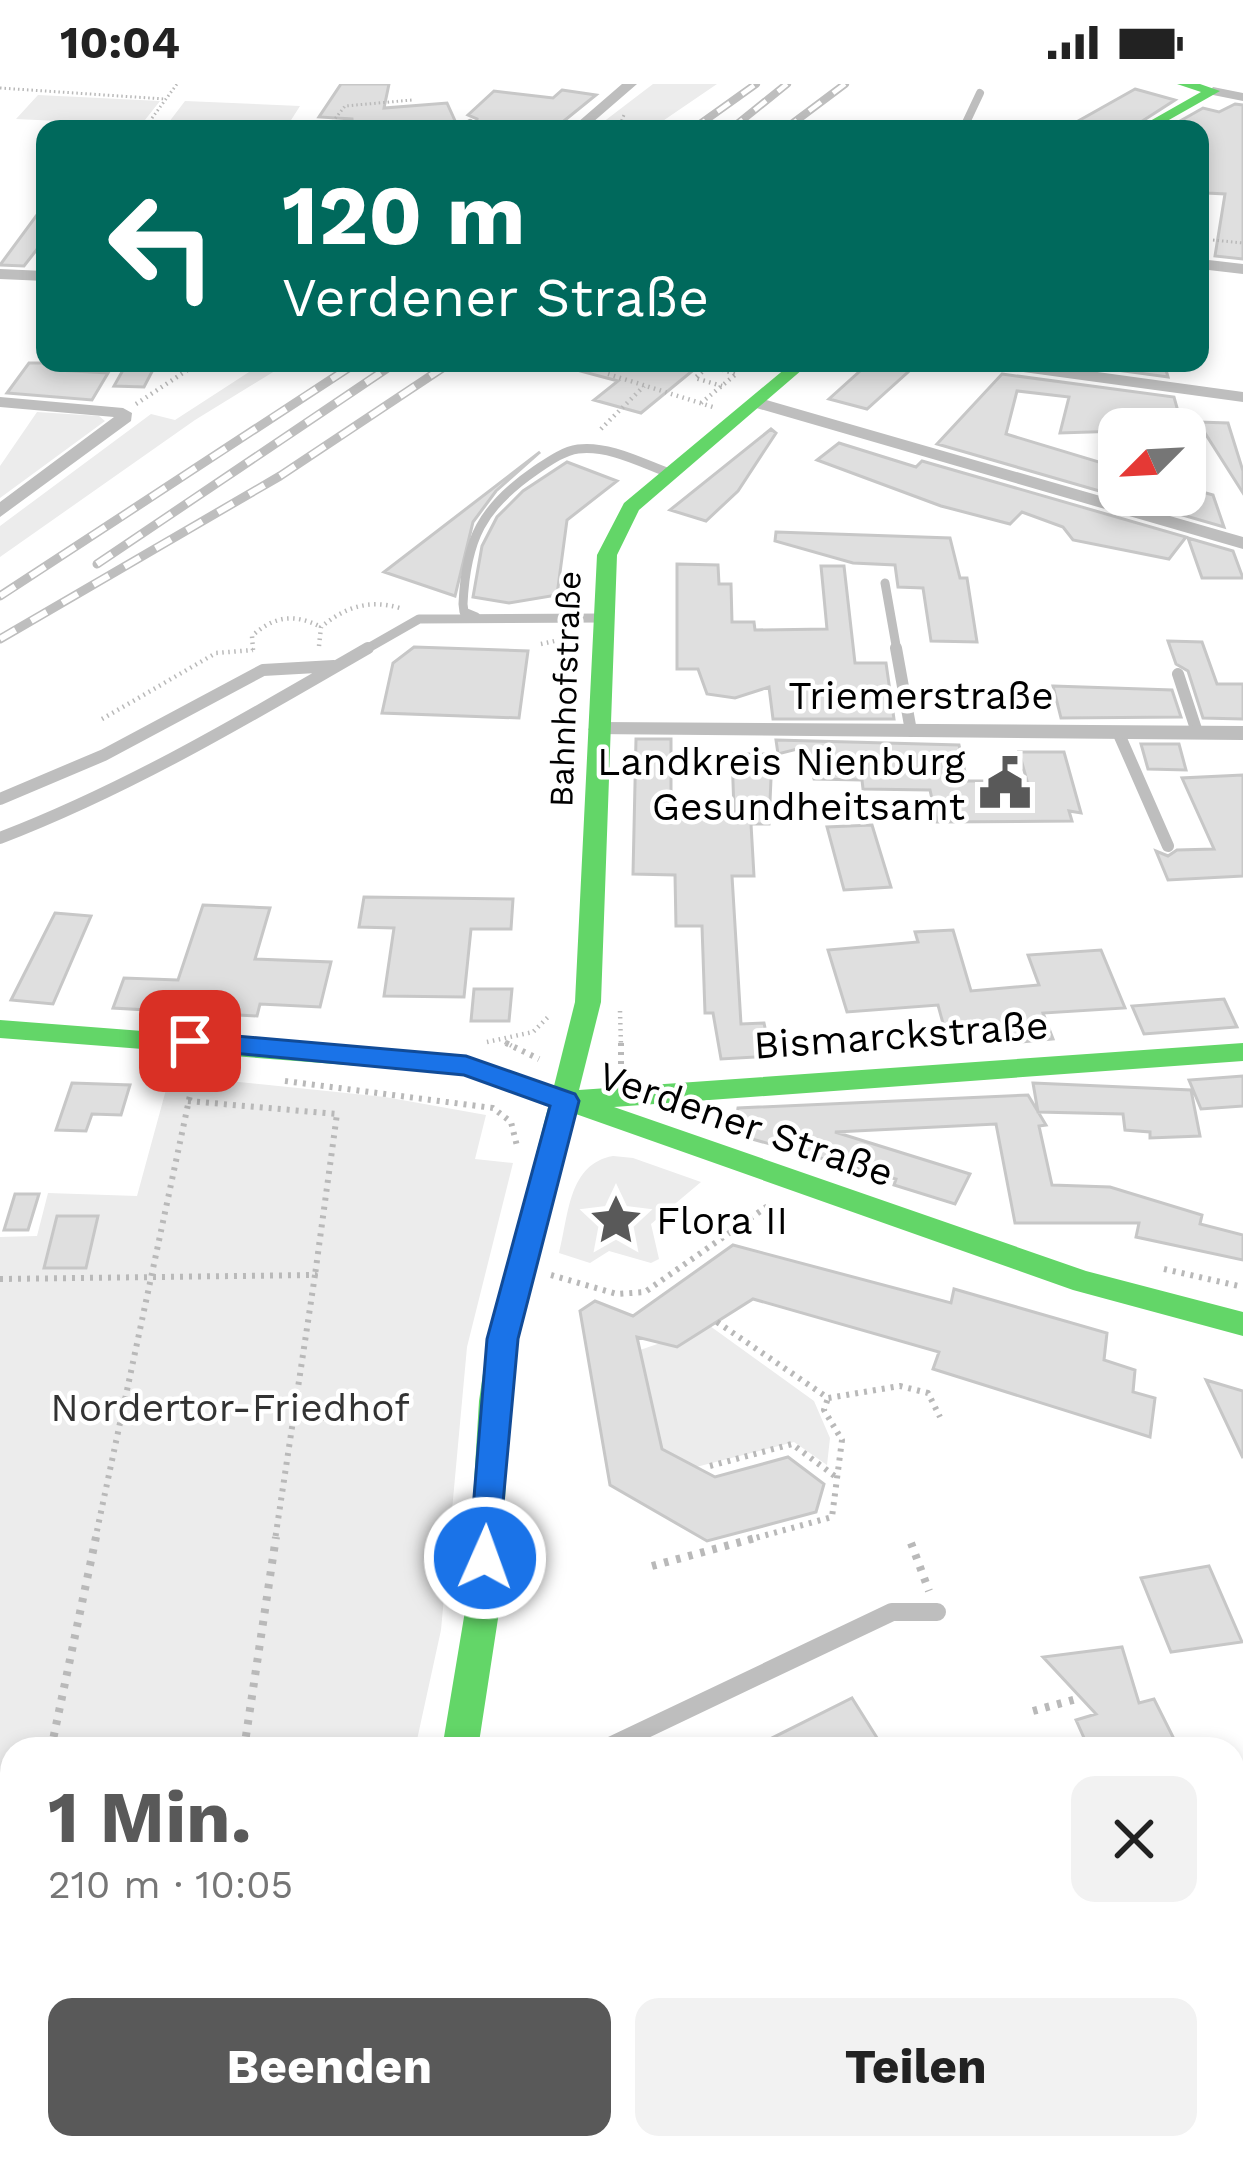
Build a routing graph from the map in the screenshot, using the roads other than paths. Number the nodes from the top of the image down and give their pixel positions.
1 (630, 84) edge
2 (1184, 84) edge
3 (1213, 86) edge
4 (980, 93) dead end
5 (1243, 97) edge
6 (588, 120) edge
7 (967, 120) edge
8 (1158, 120) edge
9 (1209, 265) edge
10 (1243, 269) edge
11 (0, 274) edge
12 (36, 276) edge
13 (792, 372) edge
14 (1059, 372) edge
15 (1243, 398) edge
16 (0, 402) edge
17 (752, 409) junction
18 (669, 473) junction
19 (0, 511) edge
20 (1243, 543) edge
21 (884, 583) dead end
22 (476, 617) junction
23 (603, 618) junction
24 (334, 666) junction
25 (1178, 674) dead end
26 (599, 729) junction
27 (911, 730) junction
28 (1118, 732) junction
29 (1197, 732) junction
30 (1243, 733) edge
31 (0, 799) edge
32 (0, 838) edge
33 (1168, 846) dead end
34 (0, 1029) edge
35 (1243, 1052) edge
36 (565, 1101) junction
37 (1243, 1324) edge
38 (938, 1612) road end
39 (467, 1737) edge
40 (629, 1737) edge

1 - 6 street
2 - 3 main road
3 - 5 street
3 - 8 main road
4 - 7 lane
9 - 10 street
11 - 12 street
13 - 17 main road, Bahnhofstraße
14 - 15 street
16 - 19 street
17 - 18 main road, Bahnhofstraße
17 - 20 street
18 - 22 lane
18 - 23 main road, Bahnhofstraße
21 - 27 lane
22 - 23 lane
22 - 24 lane
23 - 26 main road, Bahnhofstraße
24 - 31 lane
24 - 32 lane
25 - 29 lane
26 - 27 street, Triemerstraße
26 - 36 main road, Bahnhofstraße
27 - 28 street, Triemerstraße
28 - 29 street, Triemerstraße
28 - 33 lane
29 - 30 street, Triemerstraße
34 - 36 main road, Verdener Straße
35 - 36 main road, Bismarckstraße
36 - 37 main road, Verdener Straße
36 - 39 main road, Bahnhofstraße
38 - 40 lane

